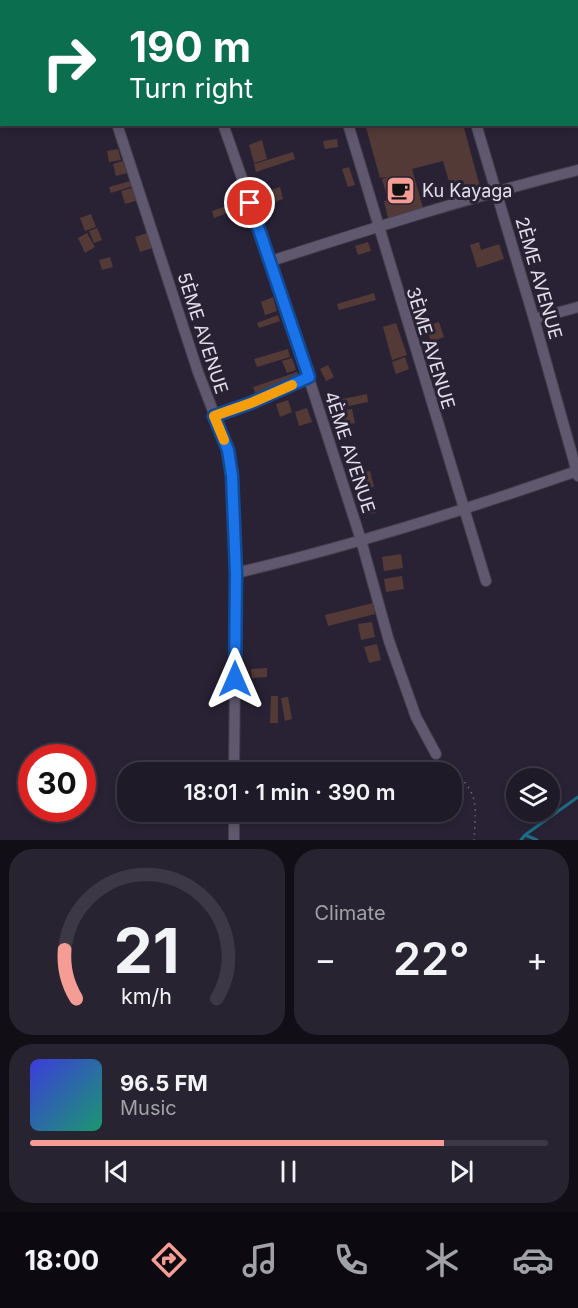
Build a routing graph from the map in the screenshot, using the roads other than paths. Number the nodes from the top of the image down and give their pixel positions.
1 (118, 126) edge
2 (224, 126) edge
3 (349, 126) edge
4 (477, 126) edge
5 (578, 170) edge
6 (497, 190) junction
7 (377, 226) junction
8 (271, 261) junction
9 (578, 307) edge
10 (534, 319) junction
11 (309, 377) junction
12 (214, 416) junction
13 (577, 473) edge
14 (464, 510) junction
15 (361, 540) junction
16 (236, 573) junction
17 (486, 581) dead end
18 (436, 754) road end
19 (234, 762) edge
20 (234, 822) edge
21 (234, 840) edge

1 - 12 street, 5ÈME AVENUE
2 - 8 street, 4ÈME AVENUE
3 - 7 street, 3ÈME AVENUE
4 - 6 street, 2ÈME AVENUE
5 - 6 street
6 - 7 street
6 - 10 street, 2ÈME AVENUE
7 - 8 street
7 - 14 street, 3ÈME AVENUE
8 - 11 street, 4ÈME AVENUE
9 - 10 street
10 - 13 street, 2ÈME AVENUE
11 - 12 street
11 - 15 street, 4ÈME AVENUE
12 - 16 street, 5ÈME AVENUE
13 - 14 street
14 - 15 street
14 - 17 street, 3ÈME AVENUE
15 - 16 street
15 - 18 street, 4ÈME AVENUE
16 - 19 street, 5ÈME AVENUE
20 - 21 street

